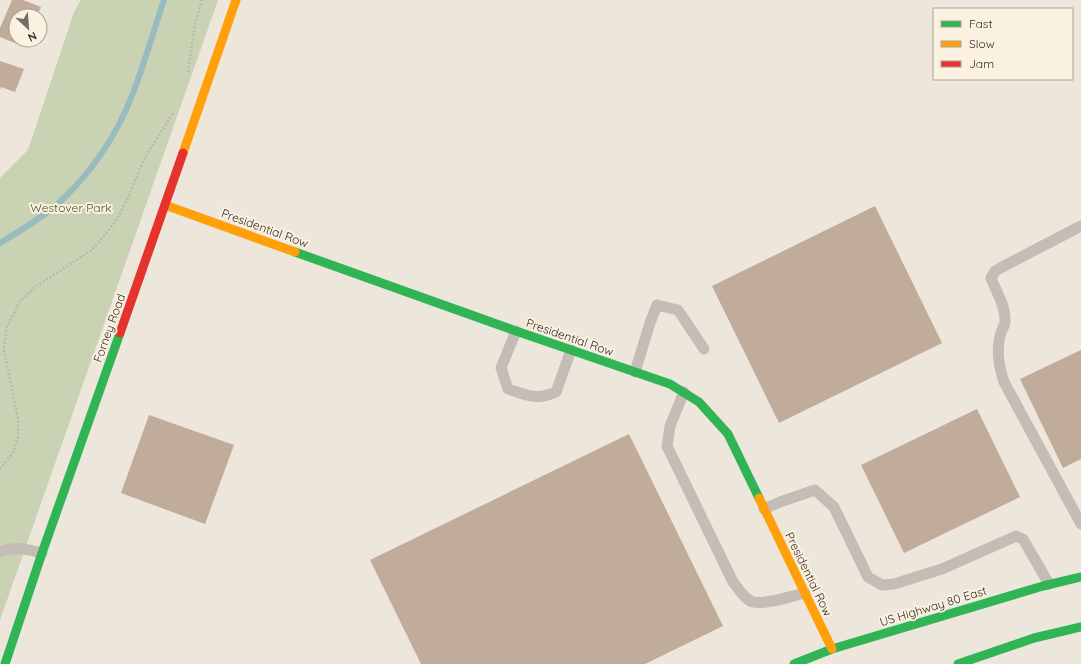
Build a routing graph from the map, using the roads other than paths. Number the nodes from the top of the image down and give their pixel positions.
1 (236, 0) edge
2 (166, 205) junction
3 (1081, 226) edge
4 (516, 331) junction
5 (704, 349) dead end
6 (571, 350) junction
7 (635, 372) junction
8 (684, 392) junction
9 (1077, 506) edge
10 (764, 509) junction
11 (1081, 524) edge
12 (0, 552) edge
13 (42, 553) junction
14 (1081, 577) edge
15 (1049, 584) junction
16 (805, 593) junction
17 (1081, 627) edge
18 (832, 649) junction
19 (5, 664) edge
20 (794, 664) edge
21 (958, 664) edge

1 - 2 main road, Forney Road
2 - 4 main road, Presidential Row
2 - 13 main road, Forney Road
3 - 9 lane
4 - 6 main road, Presidential Row
4 - 6 lane
5 - 7 lane
6 - 7 main road, Presidential Row
7 - 8 main road, Presidential Row
8 - 10 main road, Presidential Row
8 - 16 lane
9 - 11 lane
10 - 15 lane
10 - 16 main road, Presidential Row
12 - 13 lane
13 - 19 main road, Forney Road
14 - 15 main road, US Highway 80 East
15 - 18 main road, US Highway 80 East
16 - 18 main road, Presidential Row
17 - 21 main road
18 - 20 main road, US Highway 80 East

